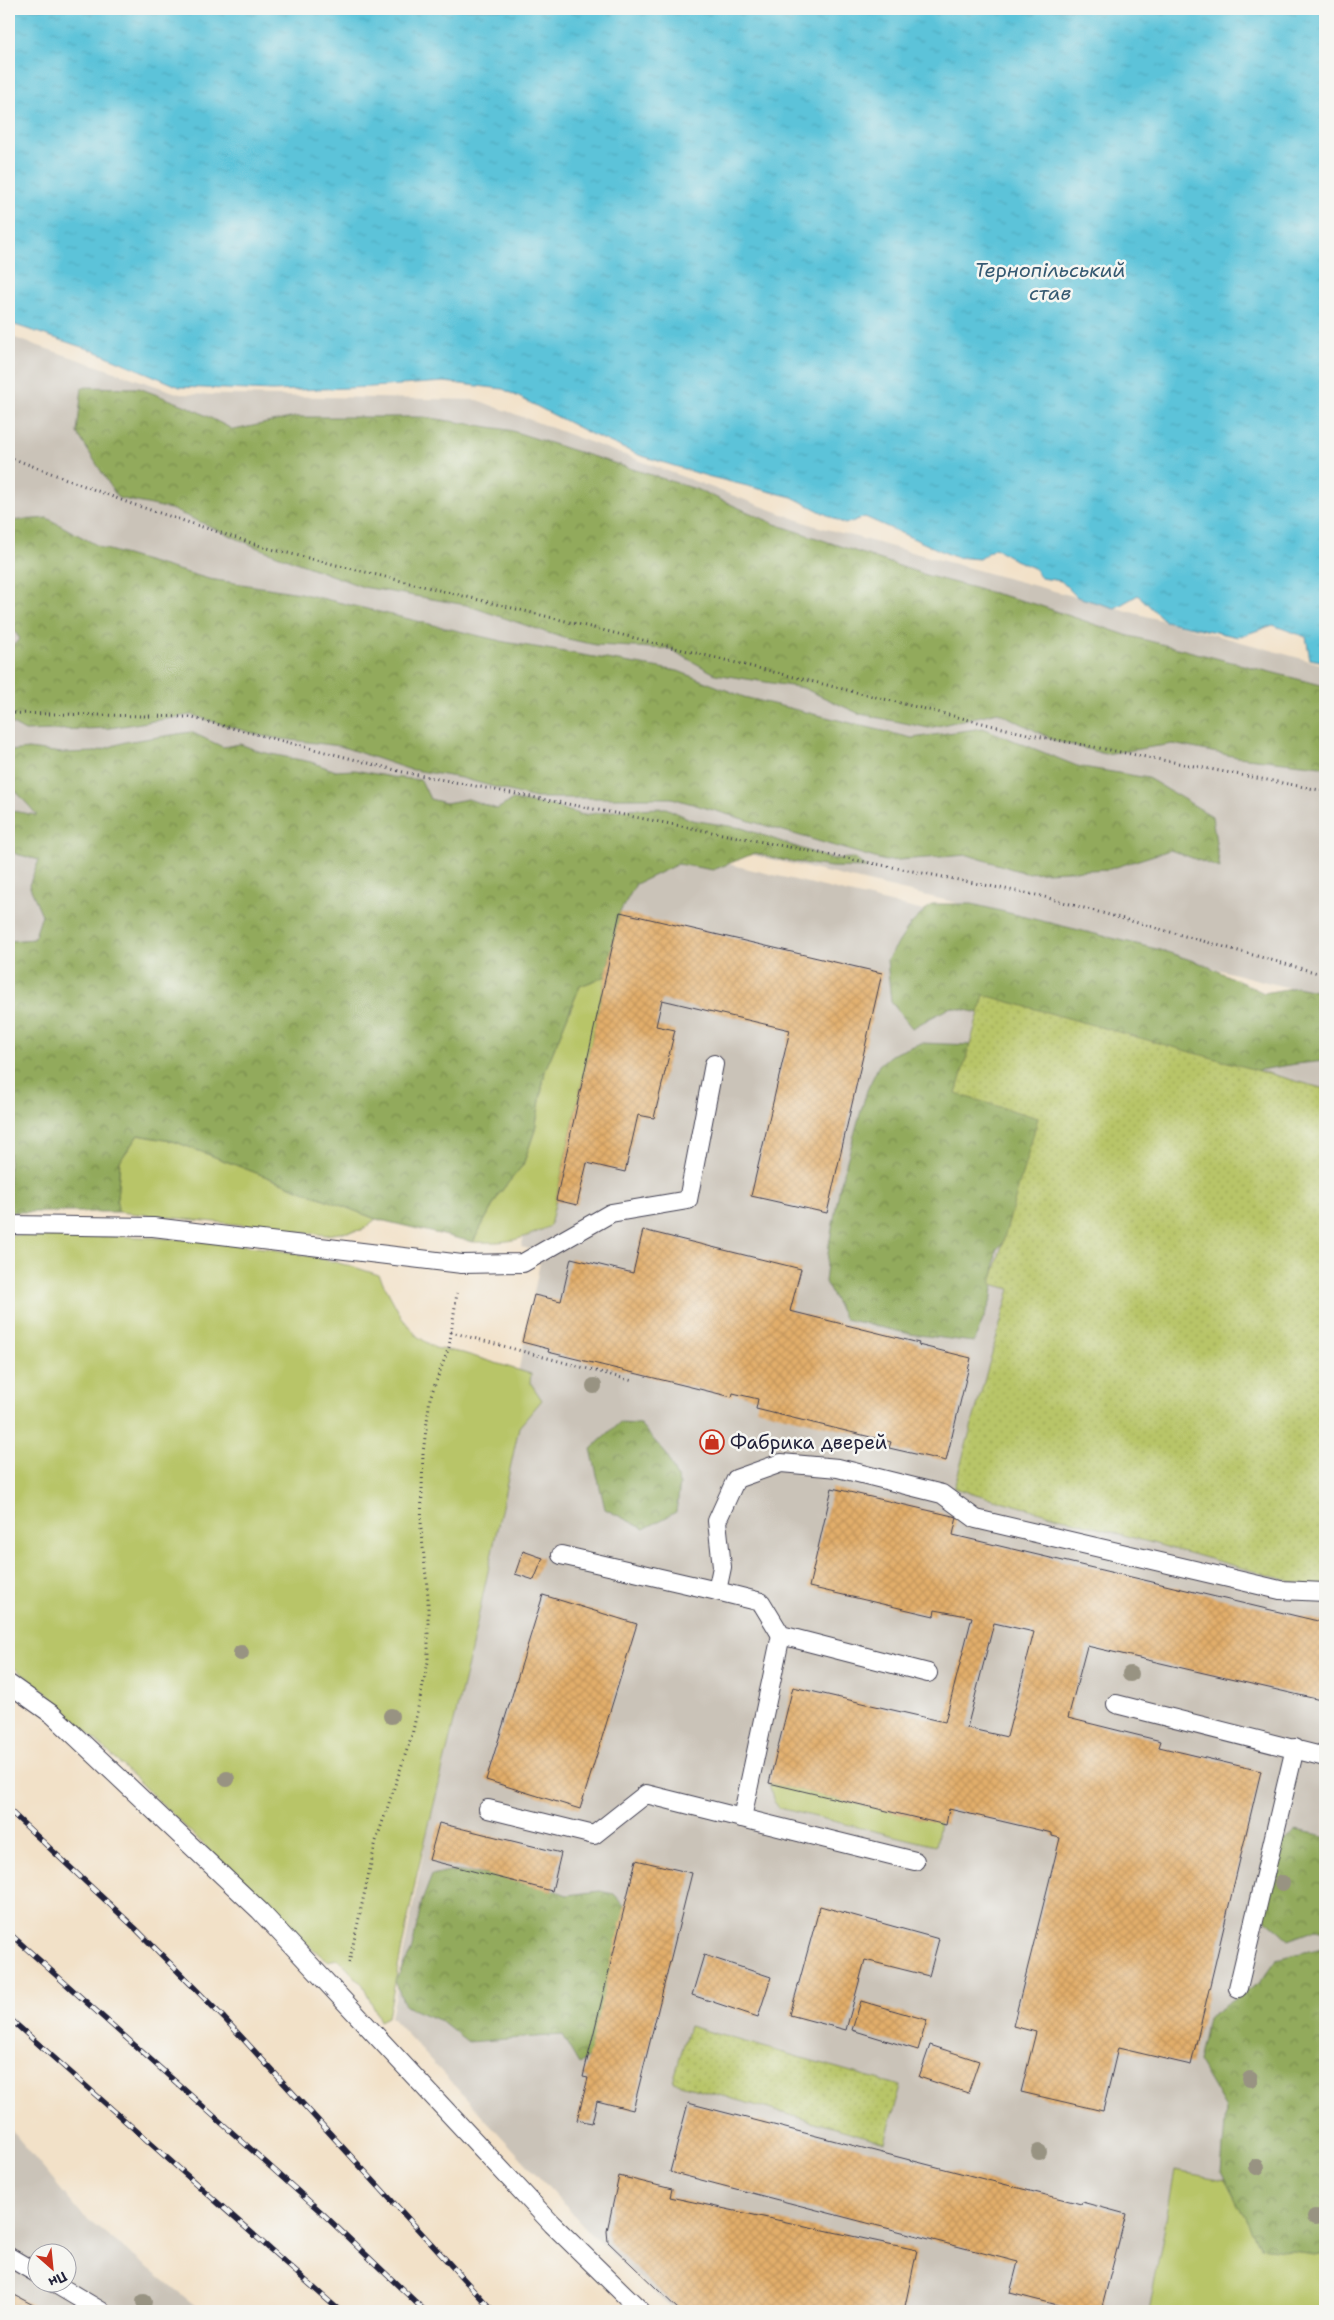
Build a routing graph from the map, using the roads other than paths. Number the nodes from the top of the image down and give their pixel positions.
1 (714, 1064) dead end
2 (9, 1225) edge
3 (561, 1555) dead end
4 (717, 1591) junction
5 (1325, 1592) edge
6 (781, 1635) junction
7 (928, 1673) dead end
8 (9, 1684) edge
9 (1116, 1704) dead end
10 (1294, 1748) junction
11 (1325, 1757) edge
12 (488, 1809) dead end
13 (742, 1818) junction
14 (915, 1861) dead end
15 (1238, 1988) dead end
16 (9, 2257) edge
17 (28, 2268) edge
18 (69, 2292) edge
19 (101, 2311) edge
20 (641, 2311) edge

1 - 2 lane
3 - 4 lane
4 - 5 lane
4 - 6 lane
6 - 7 lane
6 - 13 lane
8 - 20 lane
9 - 10 lane
10 - 11 lane
10 - 15 lane
12 - 13 lane
13 - 14 lane
16 - 17 lane
18 - 19 lane

